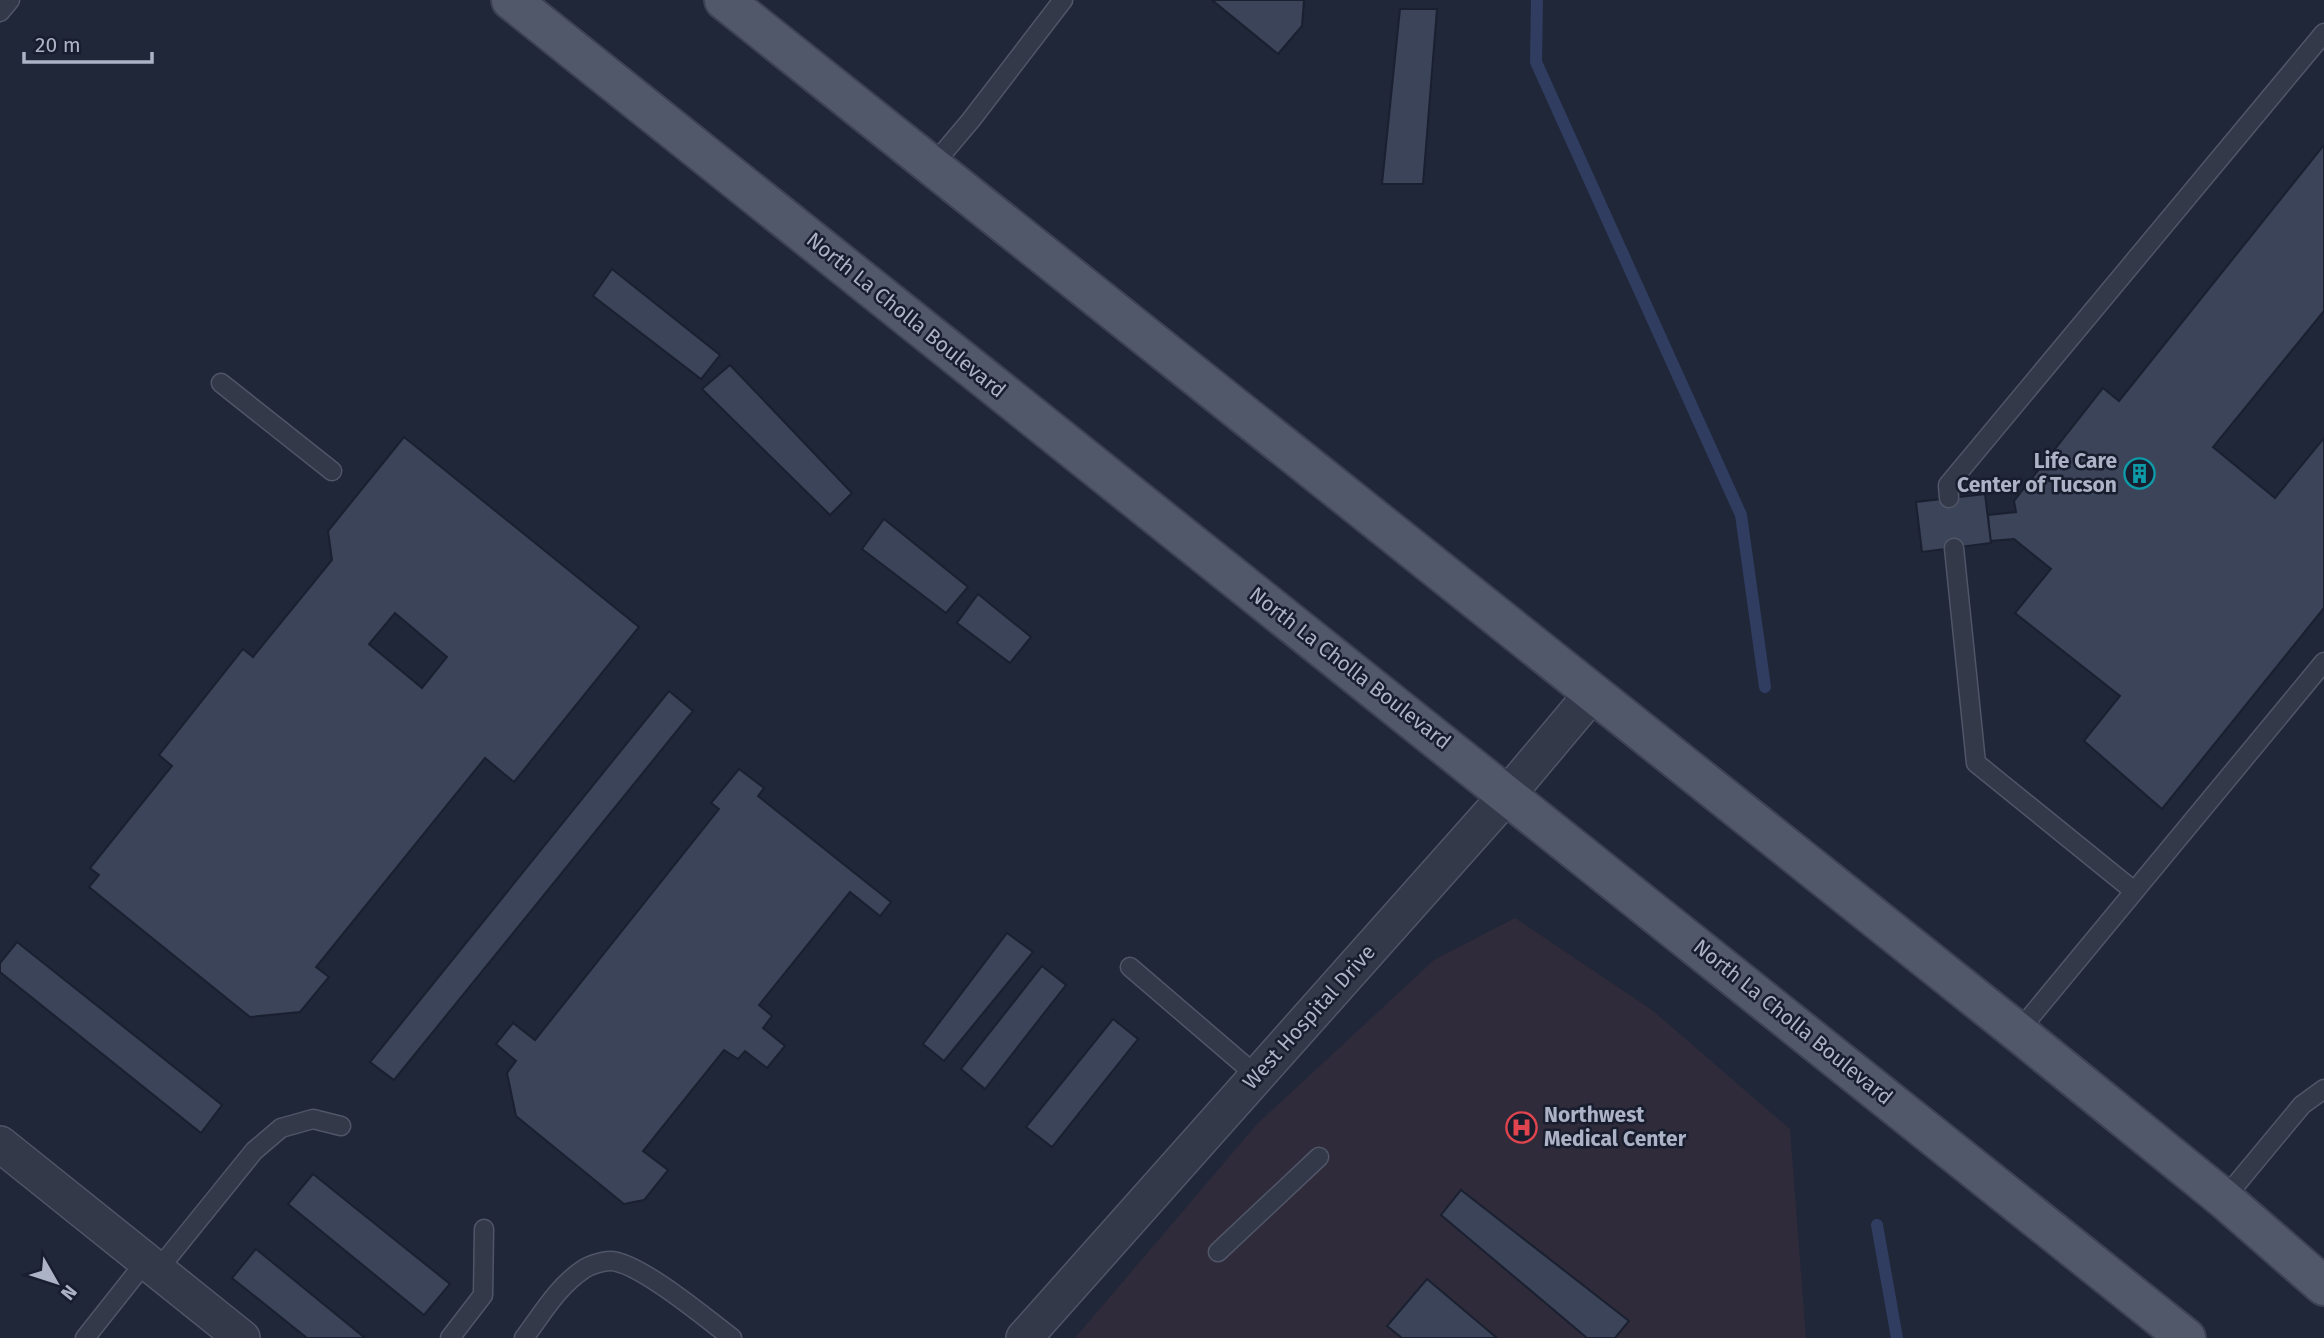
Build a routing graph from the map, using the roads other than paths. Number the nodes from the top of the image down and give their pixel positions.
1 (10, 0) edge
2 (511, 0) edge
3 (724, 0) edge
4 (1063, 0) edge
5 (0, 12) edge
6 (2324, 33) edge
7 (933, 165) junction
8 (221, 383) dead end
9 (332, 471) dead end
10 (1949, 498) dead end
11 (1954, 548) dead end
12 (2324, 662) edge
13 (1592, 694) junction
14 (1508, 794) junction
15 (2134, 891) junction
16 (1130, 967) dead end
17 (2018, 1032) junction
18 (1256, 1076) junction
19 (2324, 1088) edge
20 (341, 1126) dead end
21 (0, 1144) edge
22 (1319, 1157) dead end
23 (2224, 1199) junction
24 (484, 1230) dead end
25 (1218, 1252) dead end
26 (151, 1266) junction
27 (2324, 1286) edge
28 (85, 1338) edge
29 (242, 1338) edge
30 (450, 1338) edge
31 (524, 1338) edge
32 (732, 1338) edge
33 (1024, 1338) edge
34 (2186, 1338) edge

1 - 5 lane
2 - 14 main road, North La Cholla Boulevard
3 - 7 main road
4 - 7 lane
6 - 10 lane
7 - 13 main road
8 - 9 lane
11 - 15 lane
12 - 15 lane
13 - 14 street, West Hospital Drive
13 - 17 main road
14 - 18 street, West Hospital Drive
14 - 34 main road, North La Cholla Boulevard
15 - 17 lane
16 - 18 lane
17 - 23 main road
18 - 33 street, West Hospital Drive
19 - 23 lane
20 - 26 lane
21 - 26 street
22 - 25 lane
23 - 27 main road
24 - 30 lane
26 - 28 lane
26 - 29 street
31 - 32 lane

